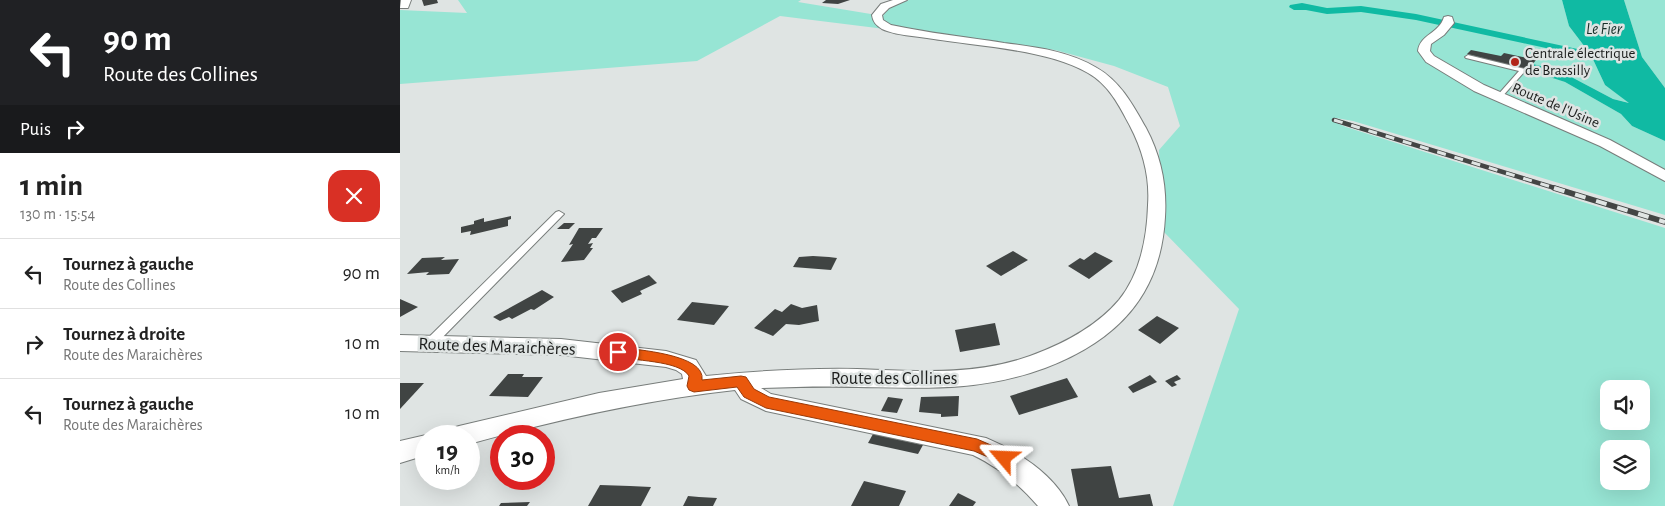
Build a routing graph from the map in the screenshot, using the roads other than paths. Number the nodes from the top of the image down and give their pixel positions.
1 (902, 0) edge
2 (1448, 22) dead end
3 (1468, 57) dead end
4 (1498, 98) junction
5 (1665, 176) edge
6 (559, 214) dead end
7 (431, 342) junction
8 (400, 343) edge
9 (741, 381) junction
10 (694, 386) junction
11 (480, 431) edge
12 (415, 448) edge
13 (400, 452) edge
14 (1055, 506) edge

1 - 9 street, Route des Collines
2 - 4 street, Route de l'Usine
3 - 4 lane
4 - 5 street, Route de l'Usine
6 - 7 lane
7 - 8 street, Route des Maraichères
7 - 10 street, Route des Maraichères
9 - 10 street, Route des Collines
9 - 14 street
10 - 11 street, Route des Collines
12 - 13 street

